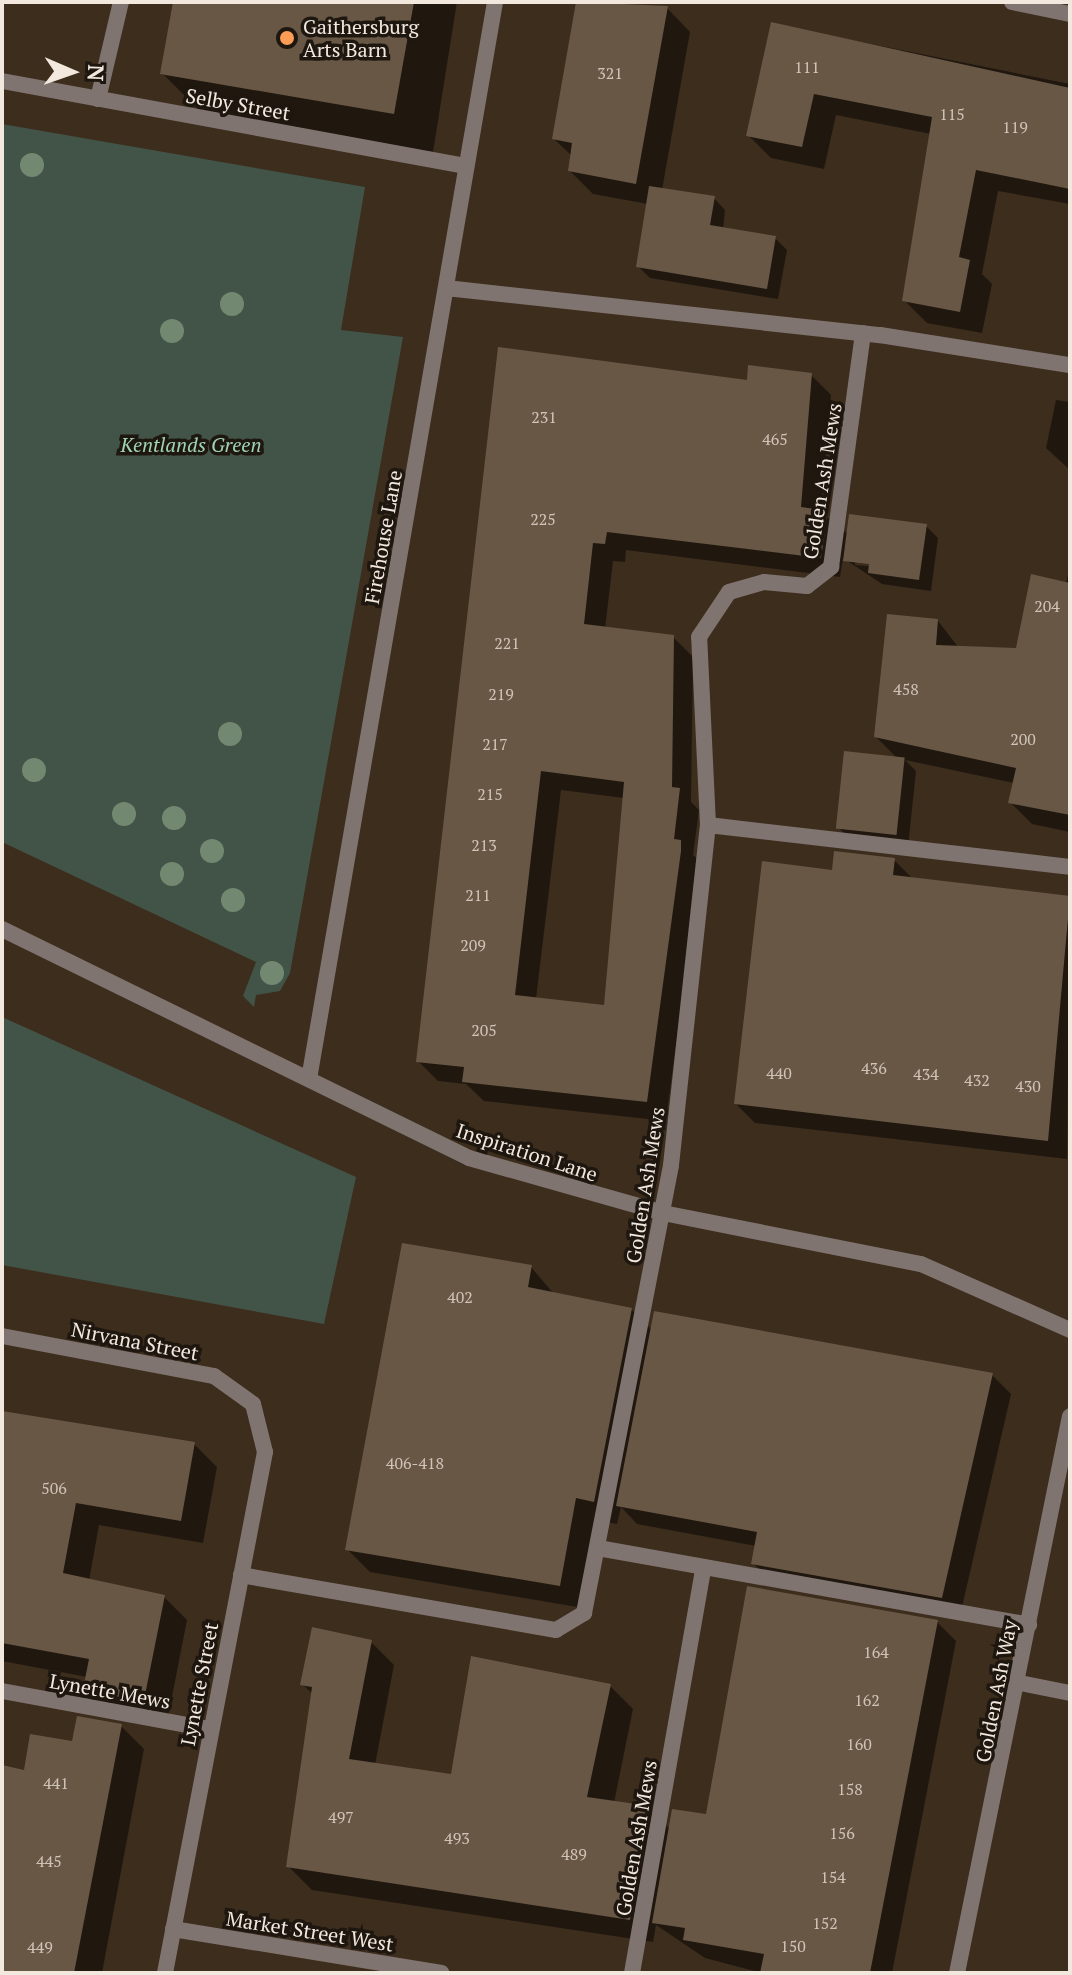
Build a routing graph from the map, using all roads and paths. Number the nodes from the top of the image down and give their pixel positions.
1 (121, 2) edge
2 (495, 2) edge
3 (1012, 2) edge
4 (1070, 14) edge
5 (2, 81) edge
6 (98, 99) junction
7 (466, 166) junction
8 (446, 288) junction
9 (863, 333) junction
10 (1070, 365) edge
11 (708, 825) junction
12 (1070, 867) edge
13 (2, 929) edge
14 (309, 1079) junction
15 (663, 1213) junction
16 (1070, 1330) edge
17 (2, 1336) edge
18 (253, 1404) joint
19 (1070, 1416) edge
20 (598, 1548) junction
21 (703, 1569) junction
22 (241, 1575) junction
23 (1029, 1625) junction
24 (1020, 1683) junction
25 (2, 1691) edge
26 (1070, 1693) edge
27 (210, 1729) junction
28 (173, 1929) junction
29 (165, 1973) edge
30 (441, 1973) edge
31 (632, 1973) edge
32 (957, 1973) edge

1 - 6 street
2 - 7 street, Firehouse Lane
3 - 4 street
5 - 6 street, Selby Street
6 - 7 street, Selby Street
7 - 8 street, Firehouse Lane
8 - 9 street
8 - 14 street, Firehouse Lane
9 - 10 street
9 - 11 street, Golden Ash Mews
11 - 12 street
11 - 15 street, Golden Ash Mews
13 - 14 street, Inspiration Lane
14 - 15 street, Inspiration Lane
15 - 16 street, Inspiration Lane
15 - 20 street, Golden Ash Mews
17 - 18 street, Nirvana Street
18 - 22 street, Lynette Street
19 - 23 street, Golden Ash Way
20 - 21 street
20 - 22 street, Golden Ash Mews
21 - 23 street
21 - 31 street, Golden Ash Mews
22 - 27 street, Lynette Street
23 - 24 street, Golden Ash Way
24 - 26 street
24 - 32 street, Golden Ash Way
25 - 27 street, Lynette Mews
27 - 28 street, Lynette Street
28 - 29 street, Lynette Street
28 - 30 street, Market Street West

